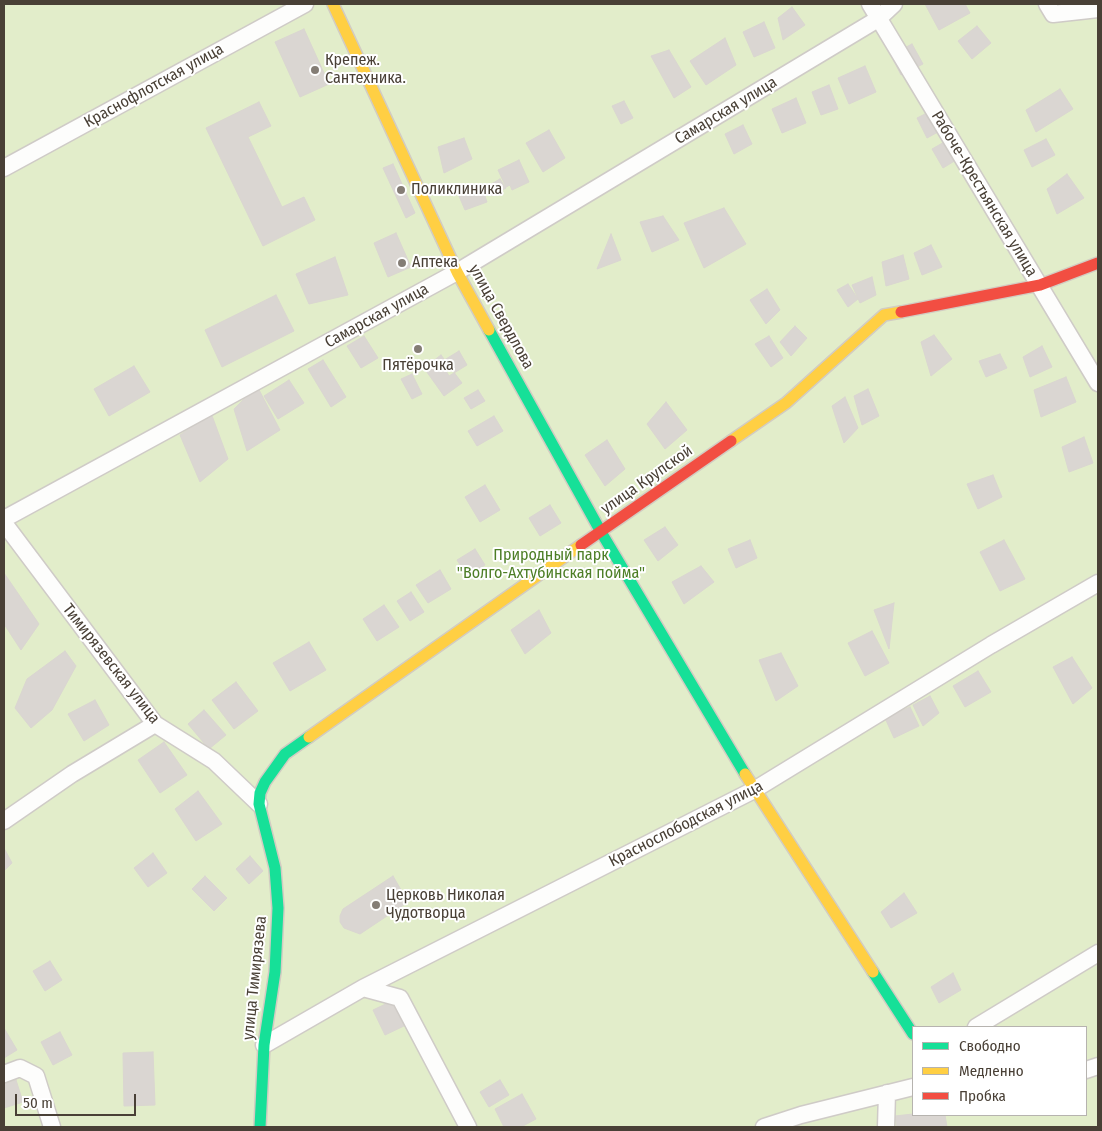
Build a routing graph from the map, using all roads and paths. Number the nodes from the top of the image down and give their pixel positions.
1 (305, 4) edge
2 (333, 4) edge
3 (870, 4) edge
4 (894, 4) edge
5 (1047, 4) edge
6 (1098, 9) edge
7 (878, 19) junction
8 (4, 168) edge
9 (1098, 263) edge
10 (458, 272) junction
11 (1040, 285) junction
12 (1098, 383) edge
13 (4, 519) edge
14 (4, 524) edge
15 (601, 532) junction
16 (1098, 583) edge
17 (155, 724) junction
18 (754, 790) junction
19 (259, 804) junction
20 (4, 821) edge
21 (1098, 953) edge
22 (363, 988) junction
23 (978, 1026) edge
24 (912, 1032) edge
25 (264, 1045) junction
26 (4, 1074) edge
27 (912, 1087) edge
28 (887, 1093) junction
29 (52, 1127) edge
30 (260, 1127) edge
31 (468, 1127) edge
32 (764, 1127) edge
33 (886, 1127) edge

1 - 8 street, Краснофлотская улица
2 - 10 street, улица Свердлова
3 - 7 street, Рабоче-Крестьянская улица
4 - 7 street, Самарская улица
5 - 6 street
7 - 10 street, Самарская улица
7 - 11 street, Рабоче-Крестьянская улица
9 - 11 street, улица Крупской
10 - 13 street, Самарская улица
10 - 15 street, улица Свердлова
11 - 12 street, Рабоче-Крестьянская улица
11 - 15 street, улица Крупской
14 - 17 street, Тимирязевская улица
15 - 18 street, улица Свердлова
15 - 19 street, улица Крупской
16 - 18 street, Краснослободская улица
17 - 19 street, Тимирязевская улица
17 - 20 street
18 - 22 street, Краснослободская улица
18 - 24 street, улица Свердлова
19 - 25 street, улица Тимирязева
21 - 23 street
22 - 25 street, Краснослободская улица
22 - 31 street
25 - 30 street, улица Тимирязева
26 - 29 street
27 - 28 street
28 - 32 street
28 - 33 street

